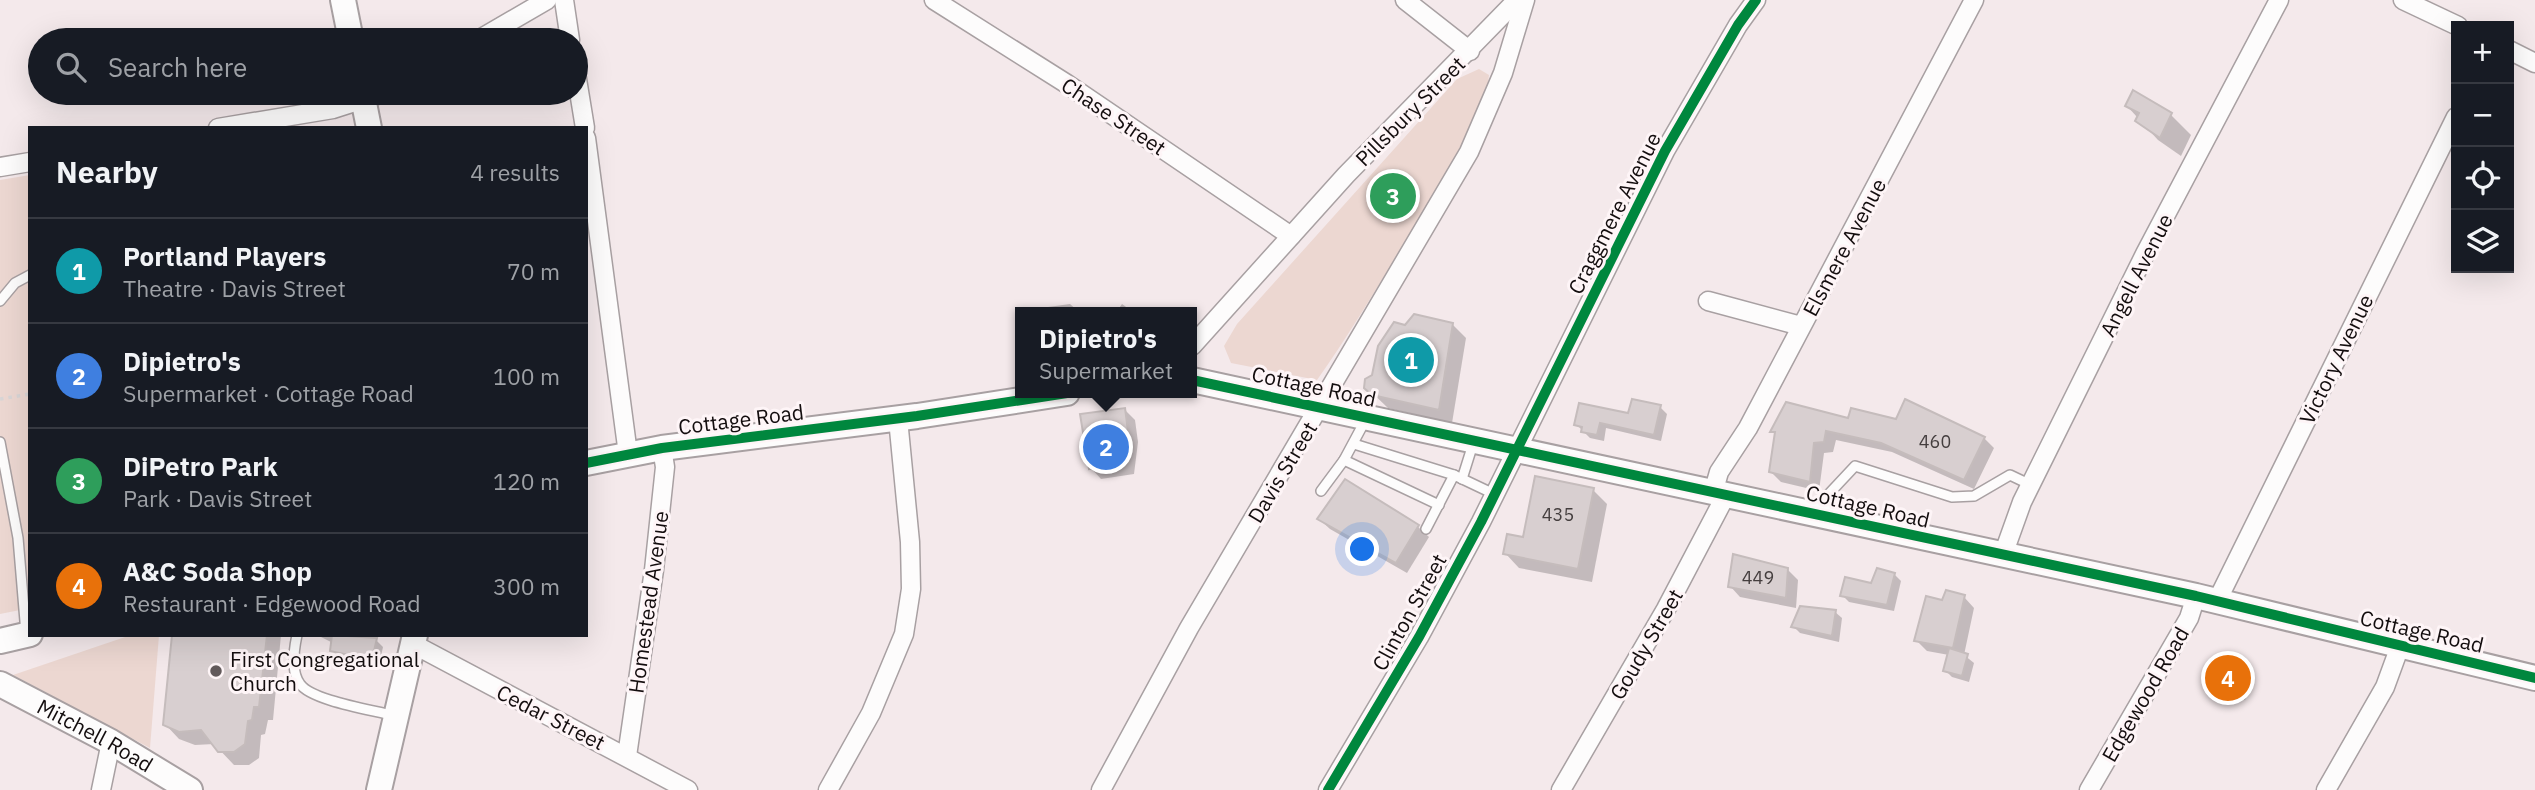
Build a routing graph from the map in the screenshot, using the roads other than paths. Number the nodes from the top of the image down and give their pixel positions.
1 (343, 0) edge
2 (547, 0) edge
3 (564, 0) edge
4 (934, 0) edge
5 (1405, 0) edge
6 (1517, 0) edge
7 (1525, 0) edge
8 (1756, 0) edge
9 (1974, 0) edge
10 (2279, 0) edge
11 (2403, 0) edge
12 (2451, 23) edge
13 (349, 28) edge
14 (499, 28) edge
15 (568, 28) edge
16 (1470, 51) junction
17 (2514, 52) edge
18 (2535, 63) edge
19 (327, 105) edge
20 (369, 105) edge
21 (581, 105) edge
22 (227, 126) edge
23 (369, 126) edge
24 (585, 126) edge
25 (2451, 127) edge
26 (588, 153) edge
27 (28, 162) edge
28 (0, 167) edge
29 (1291, 236) junction
30 (28, 276) edge
31 (0, 301) edge
32 (1708, 301) dead end
33 (1801, 326) junction
34 (1197, 340) edge
35 (1197, 381) edge
36 (1034, 398) edge
37 (1322, 406) junction
38 (1367, 417) junction
39 (898, 419) junction
40 (1475, 440) junction
41 (0, 442) edge
42 (1354, 444) junction
43 (662, 449) junction
44 (1516, 449) junction
45 (628, 454) junction
46 (1344, 460) junction
47 (588, 463) edge
48 (1458, 477) junction
49 (2031, 485) junction
50 (1321, 491) dead end
51 (1494, 494) junction
52 (1719, 494) junction
53 (1439, 505) junction
54 (1819, 515) junction
55 (1426, 529) dead end
56 (2003, 555) junction
57 (2206, 599) junction
58 (28, 634) edge
59 (297, 637) edge
60 (414, 640) edge
61 (0, 641) edge
62 (2400, 646) junction
63 (2535, 678) edge
64 (0, 684) edge
65 (397, 716) junction
66 (111, 742) junction
67 (627, 756) junction
68 (102, 790) edge
69 (190, 790) edge
70 (379, 790) edge
71 (688, 790) edge
72 (828, 790) edge
73 (1101, 790) edge
74 (1328, 790) edge
75 (1562, 790) edge
76 (2089, 790) edge
77 (2326, 790) edge

1 - 13 street
2 - 14 street
3 - 15 street
4 - 29 street, Chase Street
5 - 16 street
6 - 16 street, Pillsbury Street
7 - 37 street, Davis Street
8 - 44 street, Craggmere Avenue
9 - 33 street, Elsmere Avenue
10 - 49 street, Angell Avenue
11 - 12 street
16 - 29 street, Pillsbury Street
17 - 18 street
19 - 22 street
20 - 23 street
21 - 24 street
25 - 57 street, Victory Avenue
26 - 45 street
27 - 28 street
29 - 34 street, Pillsbury Street
30 - 31 lane
32 - 33 street
33 - 52 street, Elsmere Avenue
35 - 37 street, Cottage Road
36 - 39 street, Cottage Road
37 - 38 street, Cottage Road
37 - 73 street, Davis Street
38 - 40 street, Cottage Road
38 - 42 lane
39 - 43 street, Cottage Road
39 - 72 street
40 - 44 street, Cottage Road
40 - 48 lane
41 - 58 lane
42 - 46 lane
42 - 48 lane
43 - 45 street, Cottage Road
43 - 67 street, Homestead Avenue
44 - 51 street, Clinton Street
44 - 52 street, Cottage Road
45 - 47 street, Cottage Road
46 - 50 lane
46 - 53 lane
48 - 51 lane
48 - 53 lane
49 - 54 lane
49 - 56 street, Angell Avenue
51 - 74 street, Clinton Street
52 - 54 street, Cottage Road
52 - 75 street, Goudy Street
53 - 55 lane
54 - 56 street, Cottage Road
56 - 57 street, Cottage Road
57 - 62 street, Cottage Road
57 - 76 street, Edgewood Road
58 - 61 street
59 - 65 lane
60 - 65 street
60 - 67 street, Cedar Street
62 - 63 street, Cottage Road
62 - 77 street
64 - 66 street, Mitchell Road
65 - 70 street
66 - 68 street
66 - 69 street, Mitchell Road
67 - 71 street, Cedar Street

